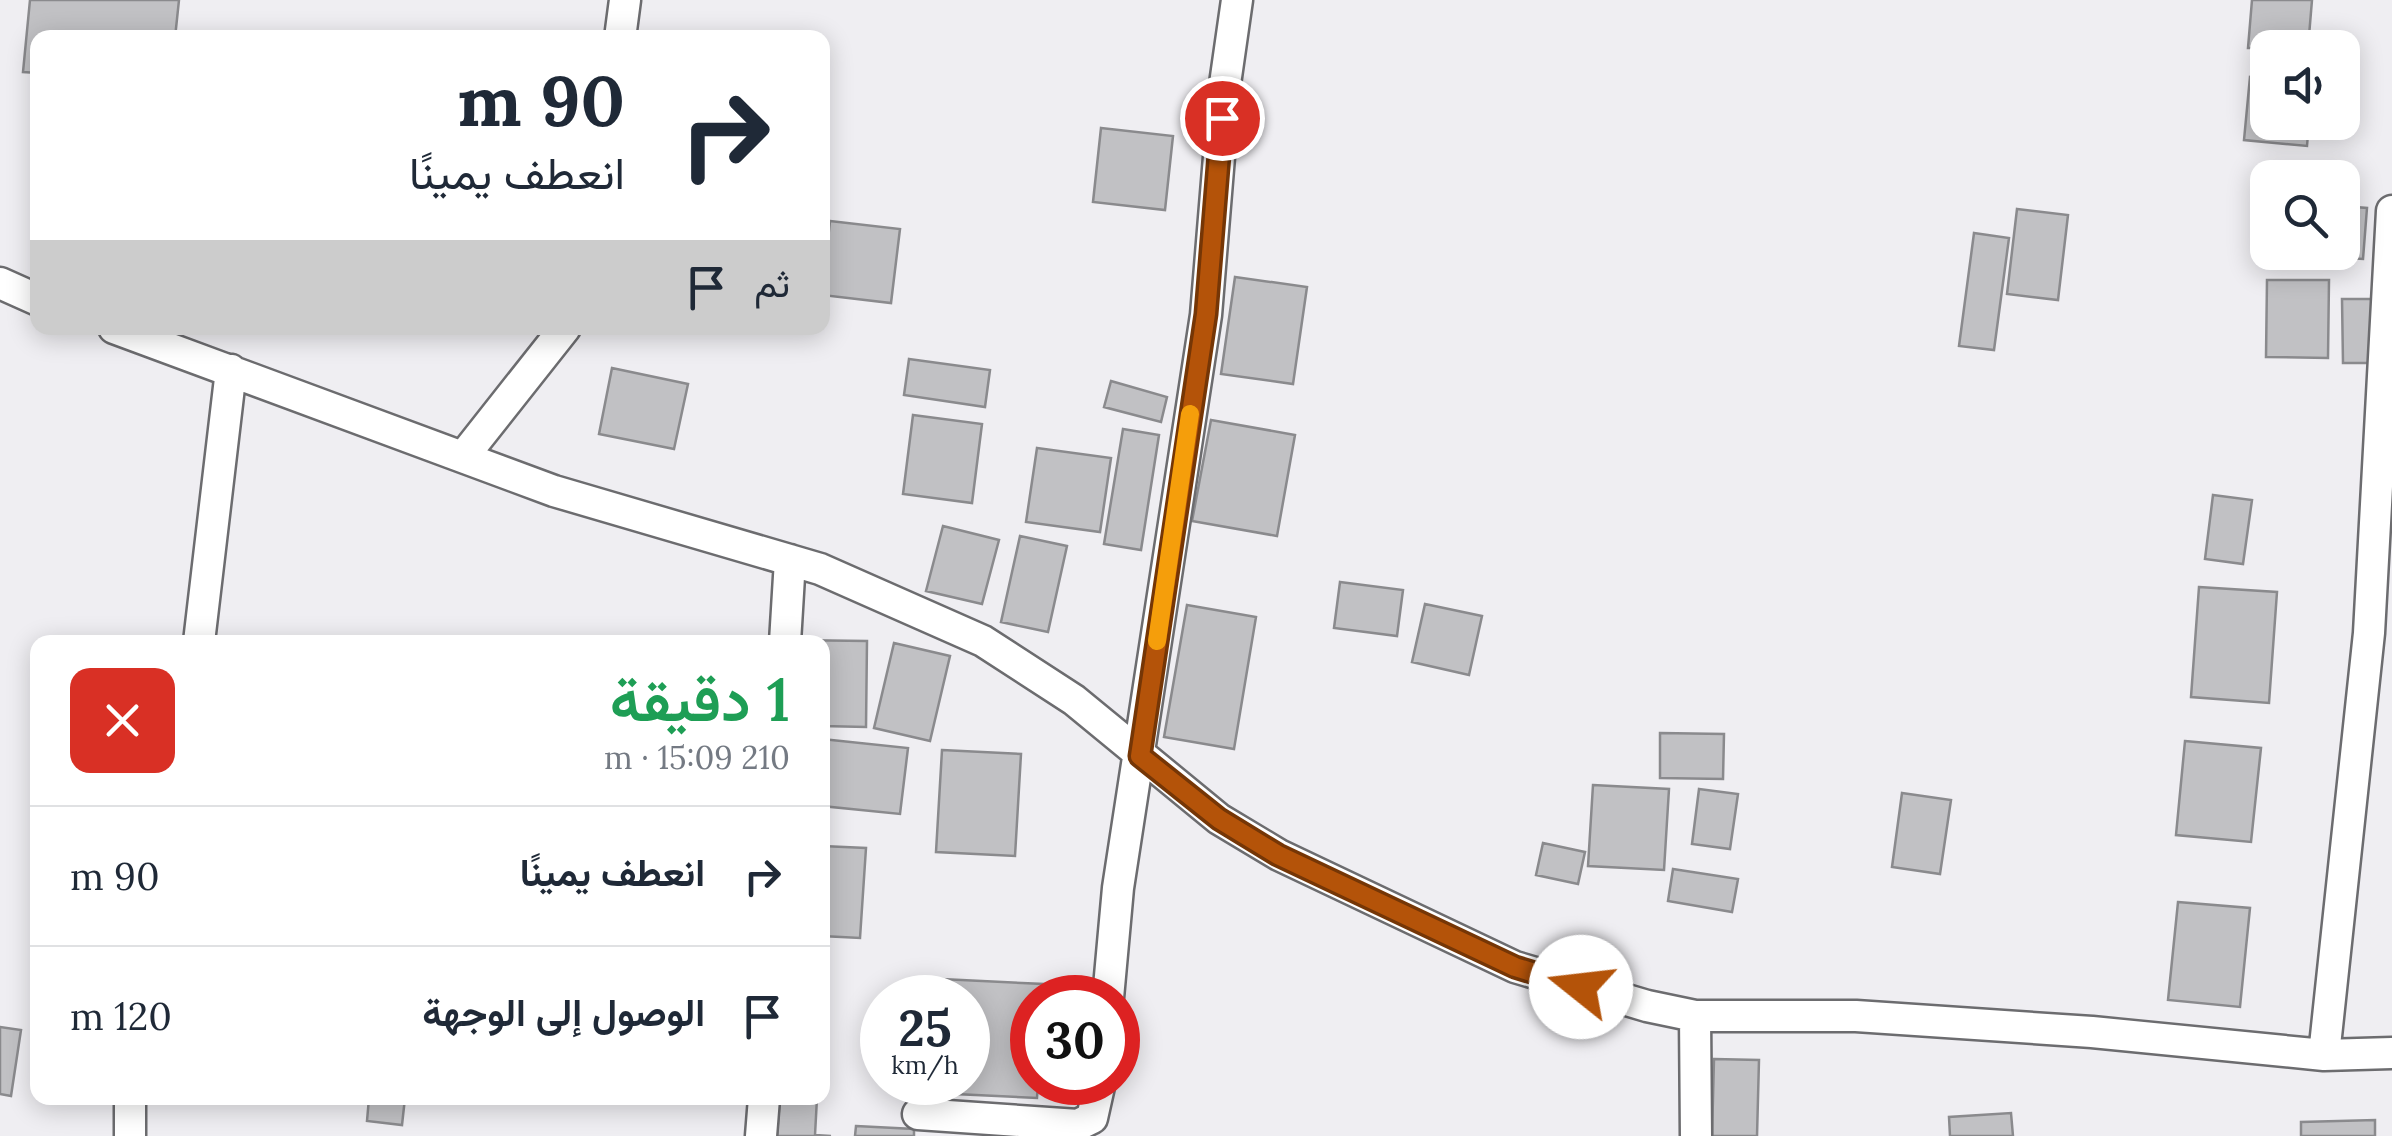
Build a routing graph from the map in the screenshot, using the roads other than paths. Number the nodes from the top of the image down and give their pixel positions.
1 (625, 0) edge
2 (1236, 0) edge
3 (621, 30) edge
4 (2392, 211) edge
5 (0, 283) edge
6 (30, 296) edge
7 (134, 335) edge
8 (559, 335) edge
9 (232, 370) junction
10 (463, 457) junction
11 (790, 560) junction
12 (199, 635) edge
13 (785, 635) edge
14 (1140, 756) junction
15 (1110, 975) edge
16 (1695, 1016) junction
17 (2392, 1053) edge
18 (2324, 1054) junction
19 (130, 1105) edge
20 (763, 1105) edge
21 (1095, 1105) edge
22 (918, 1114) dead end
23 (130, 1136) edge
24 (761, 1136) edge
25 (1696, 1136) edge

1 - 3 street
2 - 14 street
4 - 18 street
5 - 6 street
7 - 9 street
8 - 10 street
9 - 10 street
9 - 12 street
10 - 11 street
11 - 13 street
11 - 14 street
14 - 15 street
14 - 16 street
16 - 18 street
16 - 25 street
17 - 18 street
19 - 23 street
20 - 24 street
21 - 22 street

